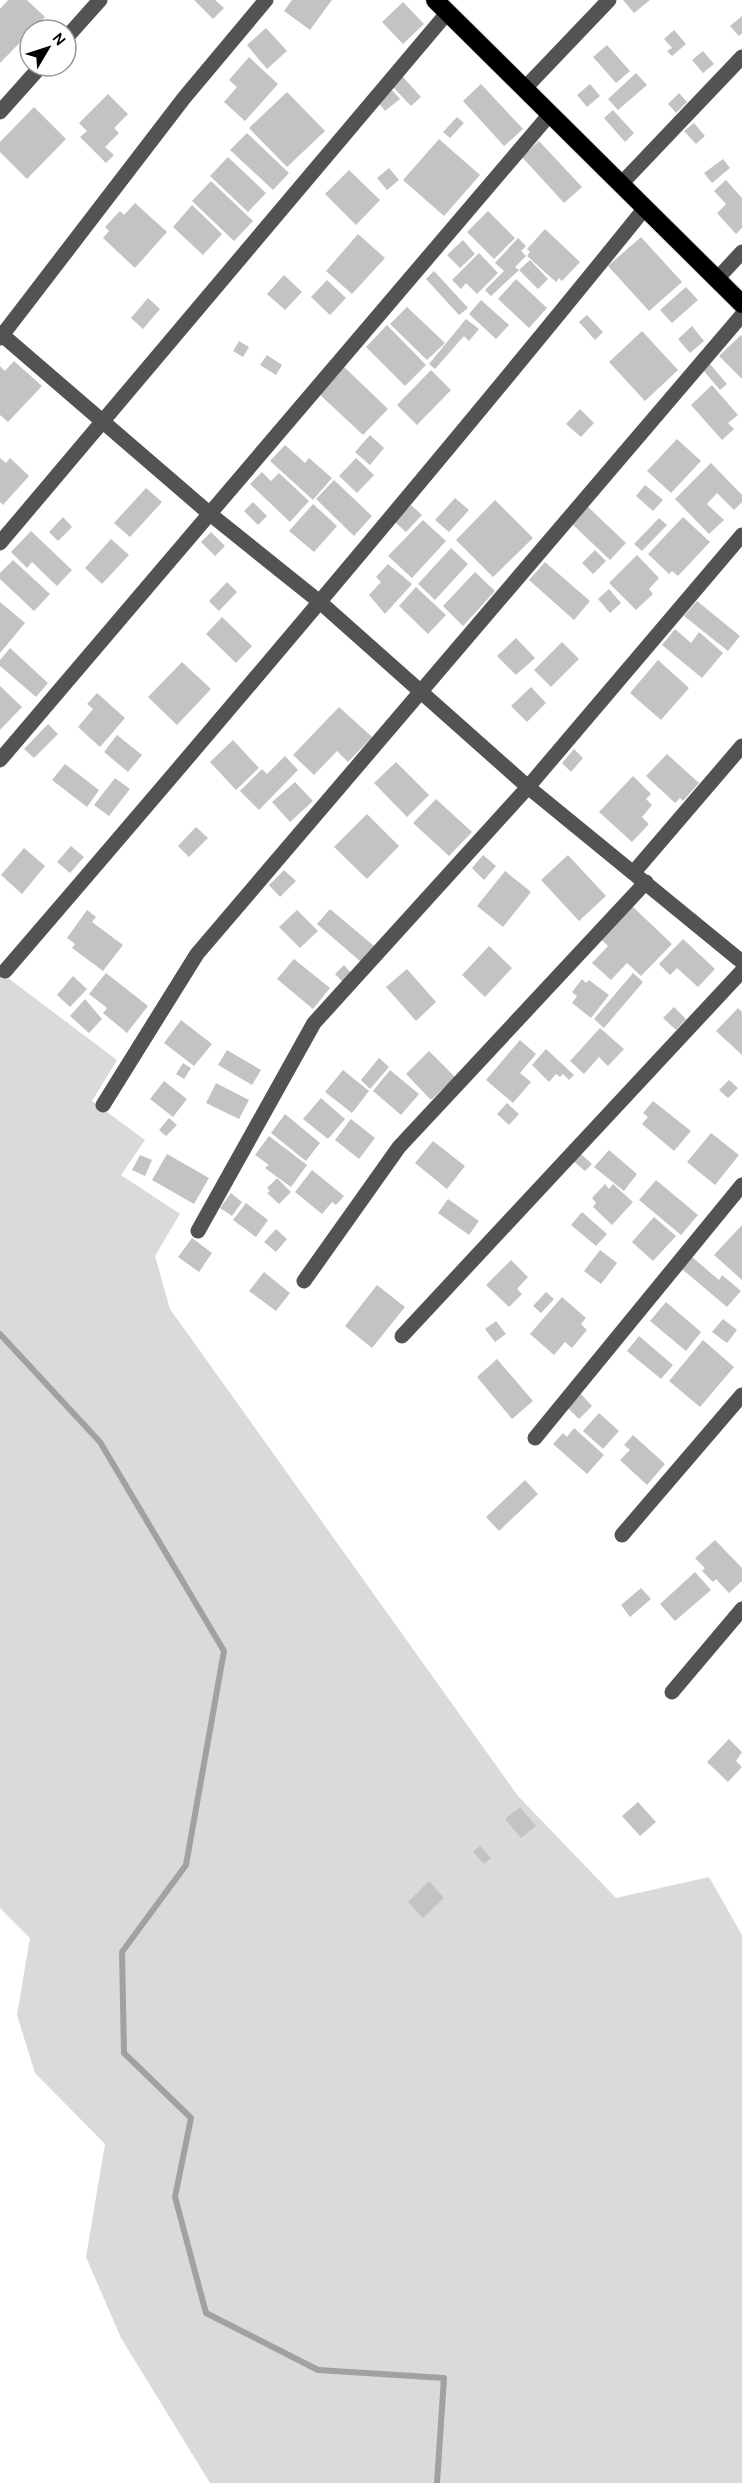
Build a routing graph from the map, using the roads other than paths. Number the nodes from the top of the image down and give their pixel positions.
1 (100, 0) edge
2 (266, 0) edge
3 (609, 0) edge
4 (442, 6) edge
5 (78, 25) edge
6 (742, 57) edge
7 (30, 78) edge
8 (525, 88) junction
9 (0, 112) edge
10 (550, 114) junction
11 (621, 184) junction
12 (645, 208) junction
13 (742, 252) edge
14 (717, 279) junction
15 (742, 304) edge
16 (742, 315) edge
17 (1, 335) edge
18 (101, 422) junction
19 (210, 514) junction
20 (742, 535) edge
21 (0, 543) edge
22 (321, 603) junction
23 (421, 692) junction
24 (742, 746) edge
25 (0, 760) edge
26 (528, 787) junction
27 (640, 877) junction
28 (742, 962) edge
29 (742, 970) edge
30 (5, 971) dead end
31 (103, 1105) dead end
32 (742, 1185) edge
33 (198, 1231) dead end
34 (304, 1281) dead end
35 (402, 1335) dead end
36 (742, 1395) edge
37 (535, 1438) dead end
38 (622, 1535) dead end
39 (742, 1609) edge
40 (672, 1692) dead end

1 - 5 street
2 - 17 street
3 - 8 street
4 - 8 highway
4 - 18 street
6 - 11 street
7 - 9 street
8 - 10 highway
10 - 11 highway
10 - 19 street
11 - 12 highway
12 - 14 highway
12 - 22 street
13 - 14 street
14 - 15 highway
16 - 23 street
17 - 18 street
18 - 19 street
18 - 21 street
19 - 22 street
19 - 25 street
20 - 26 street
22 - 23 street
22 - 30 street
23 - 26 street
23 - 31 street
24 - 27 street
26 - 27 street
26 - 33 street
27 - 28 street
27 - 34 street
29 - 35 street
32 - 37 street
36 - 38 street
39 - 40 street

